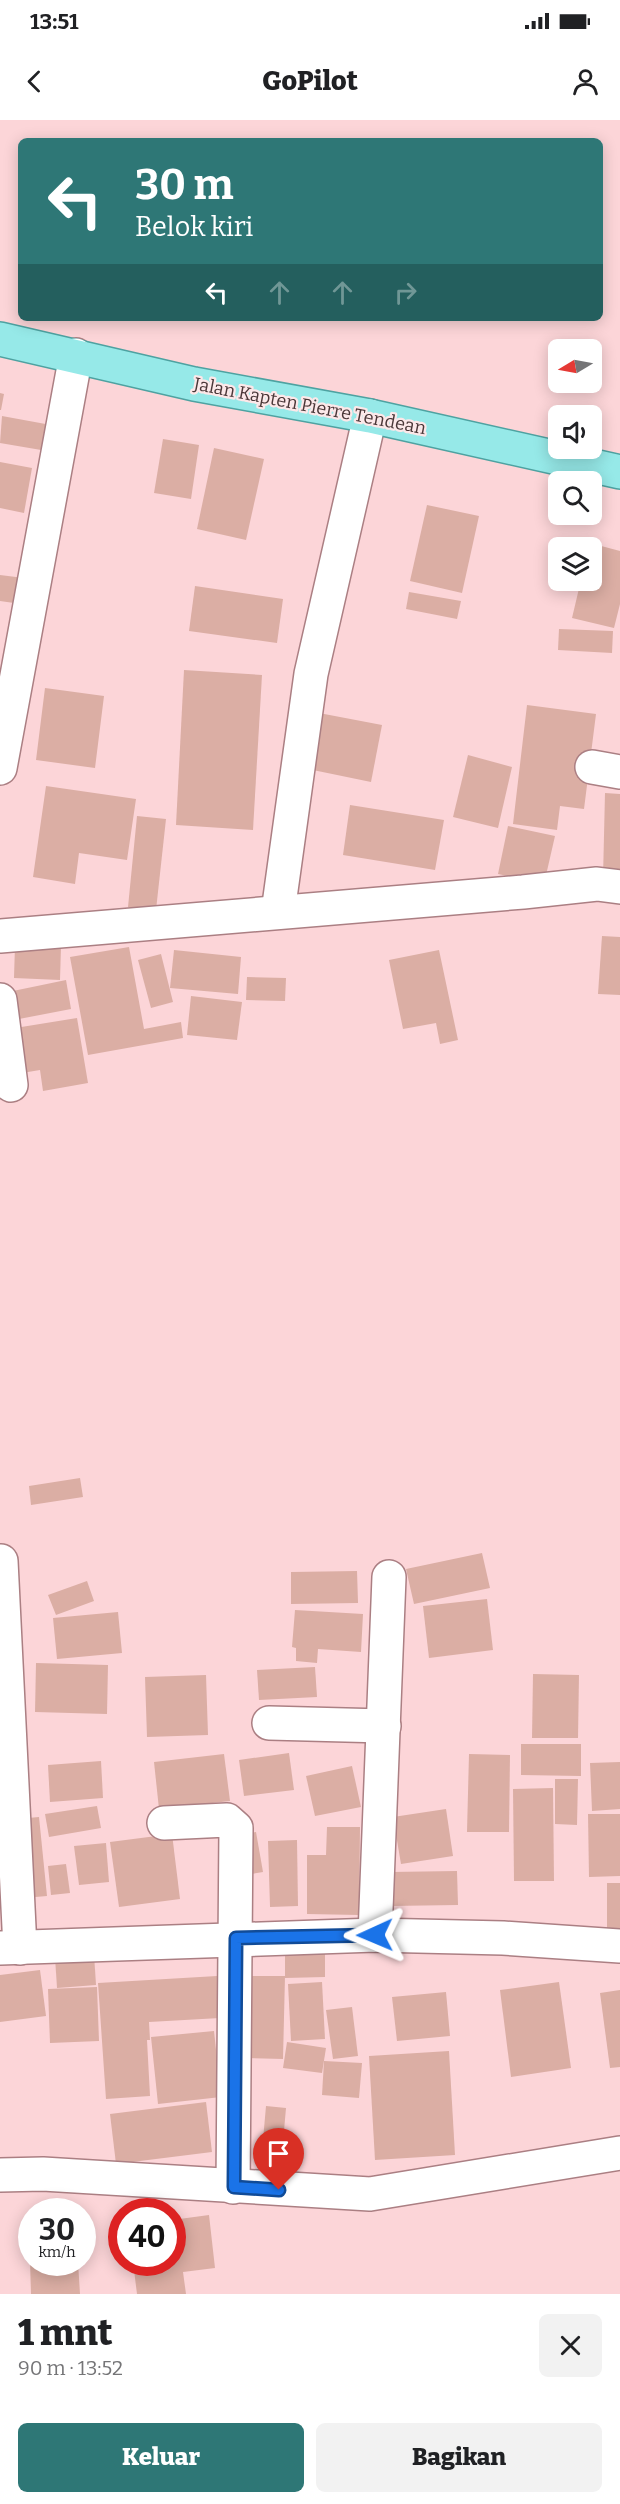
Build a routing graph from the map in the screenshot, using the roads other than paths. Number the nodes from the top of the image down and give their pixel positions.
1 (0, 339) edge
2 (76, 355) junction
3 (370, 416) junction
4 (620, 472) edge
5 (0, 768) edge
6 (620, 887) edge
7 (278, 912) junction
8 (0, 936) edge
9 (0, 1000) edge
10 (11, 1085) dead end
11 (1, 1561) edge
12 (389, 1577) dead end
13 (269, 1723) dead end
14 (384, 1726) junction
15 (164, 1823) dead end
16 (375, 1935) junction
17 (236, 1938) junction
18 (620, 1946) edge
19 (10, 1948) edge
20 (620, 2153) edge
21 (0, 2175) edge
22 (234, 2187) junction

1 - 2 main road, Jalan Kapten Pierre Tendean
2 - 3 main road, Jalan Kapten Pierre Tendean
2 - 5 street
3 - 4 main road, Jalan Kapten Pierre Tendean
3 - 7 street
6 - 7 street
7 - 8 street
9 - 10 street
11 - 19 street
12 - 14 street
13 - 14 street
14 - 16 street
15 - 17 street
16 - 17 street
16 - 18 street
17 - 19 street
17 - 22 street
20 - 22 street
21 - 22 street

